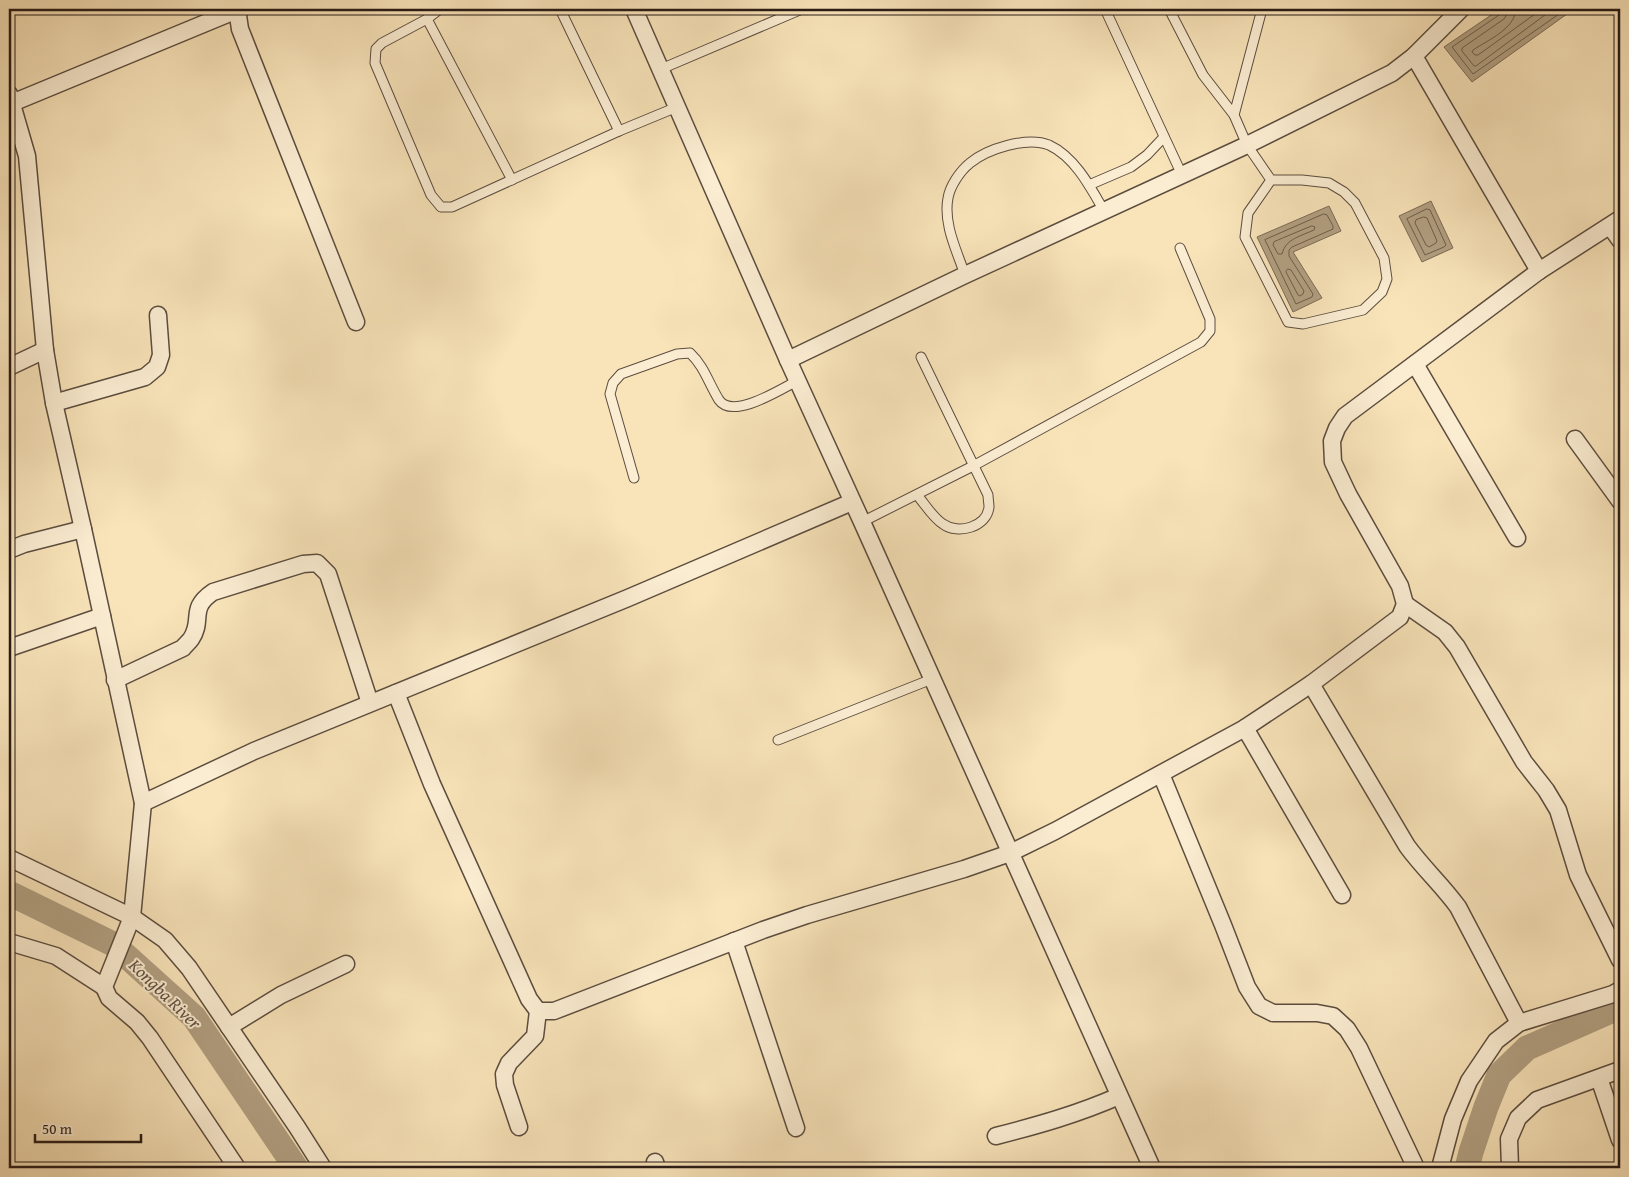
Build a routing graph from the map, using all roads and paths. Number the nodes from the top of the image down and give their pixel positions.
1 (237, 9) edge
2 (440, 9) edge
3 (560, 9) edge
4 (634, 9) edge
5 (802, 9) edge
6 (1105, 9) edge
7 (1169, 9) edge
8 (1262, 9) edge
9 (1461, 9) edge
10 (427, 19) junction
11 (1414, 56) junction
12 (661, 70) junction
13 (10, 98) edge
14 (677, 107) junction
15 (1234, 115) junction
16 (618, 131) junction
17 (1164, 137) junction
18 (1247, 145) junction
19 (1182, 175) junction
20 (512, 180) junction
21 (1271, 180) junction
22 (1089, 185) junction
23 (1104, 211) junction
24 (1615, 223) edge
25 (1620, 240) edge
26 (1180, 248) dead end
27 (1539, 271) junction
28 (965, 276) junction
29 (158, 314) dead end
30 (356, 322) dead end
31 (45, 350) junction
32 (921, 358) dead end
33 (788, 360) junction
34 (1415, 364) junction
35 (9, 367) edge
36 (798, 381) junction
37 (54, 403) junction
38 (1575, 438) dead end
39 (973, 466) junction
40 (634, 478) dead end
41 (917, 495) junction
42 (1620, 501) edge
43 (852, 502) junction
44 (862, 522) junction
45 (84, 529) junction
46 (1517, 538) dead end
47 (9, 550) edge
48 (1405, 604) junction
49 (102, 616) junction
50 (9, 648) edge
51 (932, 678) junction
52 (115, 680) junction
53 (1311, 684) junction
54 (396, 693) junction
55 (370, 703) junction
56 (1245, 728) junction
57 (778, 740) dead end
58 (1161, 774) junction
59 (143, 803) junction
60 (1010, 853) junction
61 (9, 858) edge
62 (1342, 895) dead end
63 (130, 921) junction
64 (734, 941) junction
65 (9, 942) edge
66 (1620, 960) edge
67 (346, 964) dead end
68 (106, 982) junction
69 (1620, 990) edge
70 (538, 1011) junction
71 (1519, 1023) junction
72 (228, 1026) junction
73 (1620, 1070) edge
74 (1599, 1078) junction
75 (1119, 1096) junction
76 (519, 1127) dead end
77 (796, 1128) dead end
78 (996, 1136) dead end
79 (1620, 1140) edge
80 (237, 1168) edge
81 (323, 1168) edge
82 (1152, 1168) edge
83 (1416, 1168) edge
84 (1440, 1168) edge
85 (1510, 1168) edge

1 - 13 street
1 - 30 street
2 - 10 lane
3 - 16 lane
4 - 12 street
5 - 12 lane
6 - 17 lane
7 - 15 lane
8 - 15 lane
9 - 11 street
10 - 20 lane
10 - 20 lane
11 - 18 street
11 - 27 street
12 - 14 street
13 - 31 street
14 - 16 lane
14 - 33 street
15 - 18 lane
16 - 20 lane
17 - 19 lane
17 - 22 lane
18 - 19 street
18 - 21 lane
19 - 23 street
21 - 21 lane
22 - 23 lane
22 - 28 lane
23 - 28 street
24 - 25 street
24 - 27 street
26 - 39 lane
27 - 34 street
28 - 33 street
29 - 37 street
31 - 35 street
31 - 37 street
32 - 39 lane
33 - 36 street
34 - 46 street
34 - 48 street
36 - 40 lane
36 - 43 street
37 - 45 street
38 - 42 street
39 - 41 lane
39 - 41 lane
41 - 44 lane
43 - 44 street
43 - 54 street
44 - 51 street
45 - 47 street
45 - 49 street
48 - 53 street
48 - 66 street
49 - 50 street
49 - 52 street
51 - 57 lane
51 - 60 street
52 - 55 street
52 - 59 street
53 - 56 street
53 - 71 street
54 - 55 street
54 - 70 street
55 - 59 street
56 - 58 street
56 - 62 street
58 - 60 street
58 - 83 street
59 - 63 street
60 - 64 street
60 - 75 street
61 - 63 street
63 - 68 street
63 - 72 street
64 - 70 street
64 - 77 street
65 - 68 street
67 - 72 street
68 - 80 street
69 - 71 street
70 - 76 street
71 - 84 street
72 - 81 street
73 - 74 street
74 - 79 street
74 - 85 street
75 - 78 street
75 - 82 street

